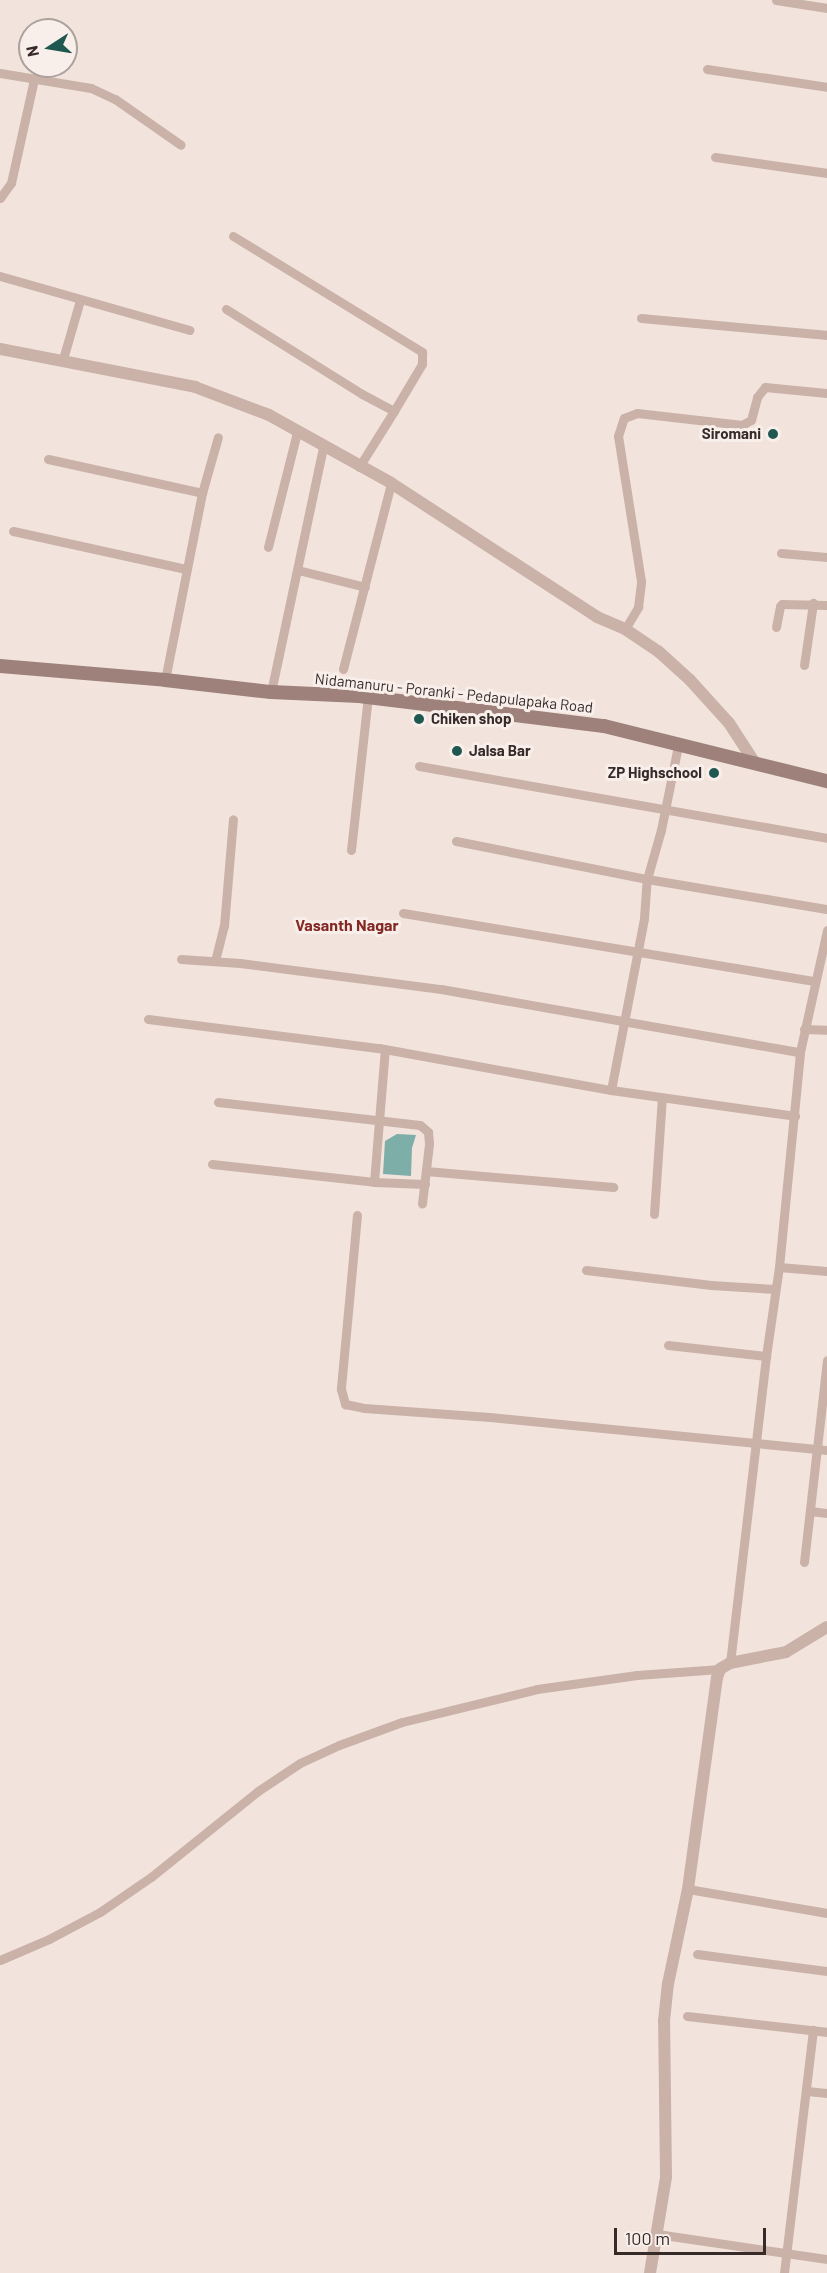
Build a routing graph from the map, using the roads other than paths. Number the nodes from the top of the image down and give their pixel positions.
1 (776, 0) edge
2 (794, 1) edge
3 (827, 8) edge
4 (707, 69) dead end
5 (0, 73) edge
6 (34, 79) junction
7 (827, 87) edge
8 (181, 144) dead end
9 (715, 157) dead end
10 (827, 173) edge
11 (0, 198) edge
12 (233, 236) dead end
13 (0, 276) edge
14 (80, 300) junction
15 (226, 309) dead end
16 (641, 318) dead end
17 (189, 330) dead end
18 (827, 335) edge
19 (0, 349) edge
20 (63, 359) junction
21 (827, 393) edge
22 (394, 411) junction
23 (297, 432) junction
24 (218, 437) dead end
25 (323, 447) junction
26 (48, 459) dead end
27 (359, 467) junction
28 (391, 483) junction
29 (202, 492) junction
30 (14, 531) dead end
31 (268, 547) dead end
32 (782, 553) dead end
33 (827, 557) edge
34 (186, 569) junction
35 (298, 570) junction
36 (365, 587) junction
37 (813, 603) junction
38 (827, 605) edge
39 (777, 627) dead end
40 (625, 629) junction
41 (804, 665) dead end
42 (0, 666) edge
43 (343, 669) dead end
44 (165, 680) junction
45 (271, 692) junction
46 (368, 697) junction
47 (678, 746) junction
48 (755, 763) junction
49 (419, 766) dead end
50 (827, 781) edge
51 (665, 809) junction
52 (233, 819) dead end
53 (827, 838) edge
54 (456, 841) dead end
55 (351, 850) dead end
56 (647, 879) junction
57 (827, 909) edge
58 (403, 913) dead end
59 (827, 930) edge
60 (638, 952) junction
61 (181, 958) dead end
62 (215, 961) junction
63 (814, 981) junction
64 (148, 1019) dead end
65 (624, 1020) junction
66 (804, 1029) junction
67 (827, 1030) edge
68 (385, 1049) junction
69 (800, 1052) junction
70 (611, 1090) junction
71 (662, 1097) junction
72 (218, 1102) dead end
73 (795, 1116) junction
74 (380, 1120) junction
75 (212, 1164) dead end
76 (426, 1171) junction
77 (374, 1182) junction
78 (424, 1184) junction
79 (613, 1187) dead end
80 (422, 1204) dead end
81 (654, 1214) dead end
82 (357, 1215) dead end
83 (779, 1268) junction
84 (586, 1270) dead end
85 (827, 1271) edge
86 (775, 1289) junction
87 (668, 1345) dead end
88 (766, 1356) junction
89 (827, 1360) edge
90 (756, 1445) junction
91 (816, 1450) junction
92 (827, 1450) edge
93 (810, 1511) junction
94 (827, 1513) edge
95 (804, 1562) dead end
96 (827, 1627) edge
97 (725, 1666) junction
98 (688, 1889) junction
99 (827, 1913) edge
100 (697, 1954) dead end
101 (0, 1960) edge
102 (827, 1971) edge
103 (687, 2016) dead end
104 (813, 2030) junction
105 (827, 2032) edge
106 (807, 2091) junction
107 (827, 2093) edge
108 (657, 2234) junction
109 (787, 2254) junction
110 (827, 2259) edge
111 (650, 2273) edge
112 (784, 2273) edge

1 - 2 street
2 - 3 street
4 - 7 street
5 - 6 street
6 - 8 street
6 - 11 street
9 - 10 street
12 - 22 street
13 - 14 street
14 - 17 street
14 - 20 street
15 - 22 street
16 - 18 street
19 - 20 street
20 - 23 street
21 - 40 street
22 - 27 street
23 - 25 street
23 - 31 street
24 - 29 street
25 - 27 street
25 - 35 street
26 - 29 street
27 - 28 street
28 - 36 street
28 - 40 street
29 - 34 street
30 - 34 street
32 - 33 street
34 - 44 street
35 - 36 street
35 - 45 street
36 - 43 street
37 - 38 street
37 - 39 street
37 - 41 street
40 - 48 street
42 - 44 main road, Nidamanuru - Poranki - Pedapulapaka Road
44 - 45 main road, Nidamanuru - Poranki - Pedapulapaka Road
45 - 46 main road, Nidamanuru - Poranki - Pedapulapaka Road
46 - 47 main road, Nidamanuru - Poranki - Pedapulapaka Road
46 - 55 street
47 - 48 main road, Nidamanuru - Poranki - Pedapulapaka Road
47 - 51 street
48 - 50 main road, Nidamanuru - Poranki - Pedapulapaka Road
49 - 51 street
51 - 53 street
51 - 56 street
52 - 62 street
54 - 56 street
56 - 57 street
56 - 60 street
58 - 60 street
59 - 63 street
60 - 63 street
60 - 65 street
61 - 62 street
62 - 65 street
63 - 66 street
64 - 68 street
65 - 69 street
65 - 70 street
66 - 67 street
66 - 69 street
68 - 70 street
68 - 74 street
69 - 73 street
70 - 71 street
71 - 73 street
71 - 81 street
72 - 74 street
73 - 83 street
74 - 76 street
74 - 77 street
75 - 77 street
76 - 78 street
76 - 79 street
77 - 78 street
78 - 80 street
82 - 90 street
83 - 85 street
83 - 86 street
84 - 86 street
86 - 88 street
87 - 88 street
88 - 90 street
89 - 91 street
90 - 91 street
90 - 97 street
91 - 92 street
91 - 93 street
93 - 94 street
93 - 95 street
96 - 97 street
97 - 98 street
97 - 101 street
98 - 99 street
98 - 108 street
100 - 102 street
103 - 104 street
104 - 105 street
104 - 106 street
106 - 107 street
106 - 109 street
108 - 109 street
108 - 111 street
109 - 110 street
109 - 112 street

